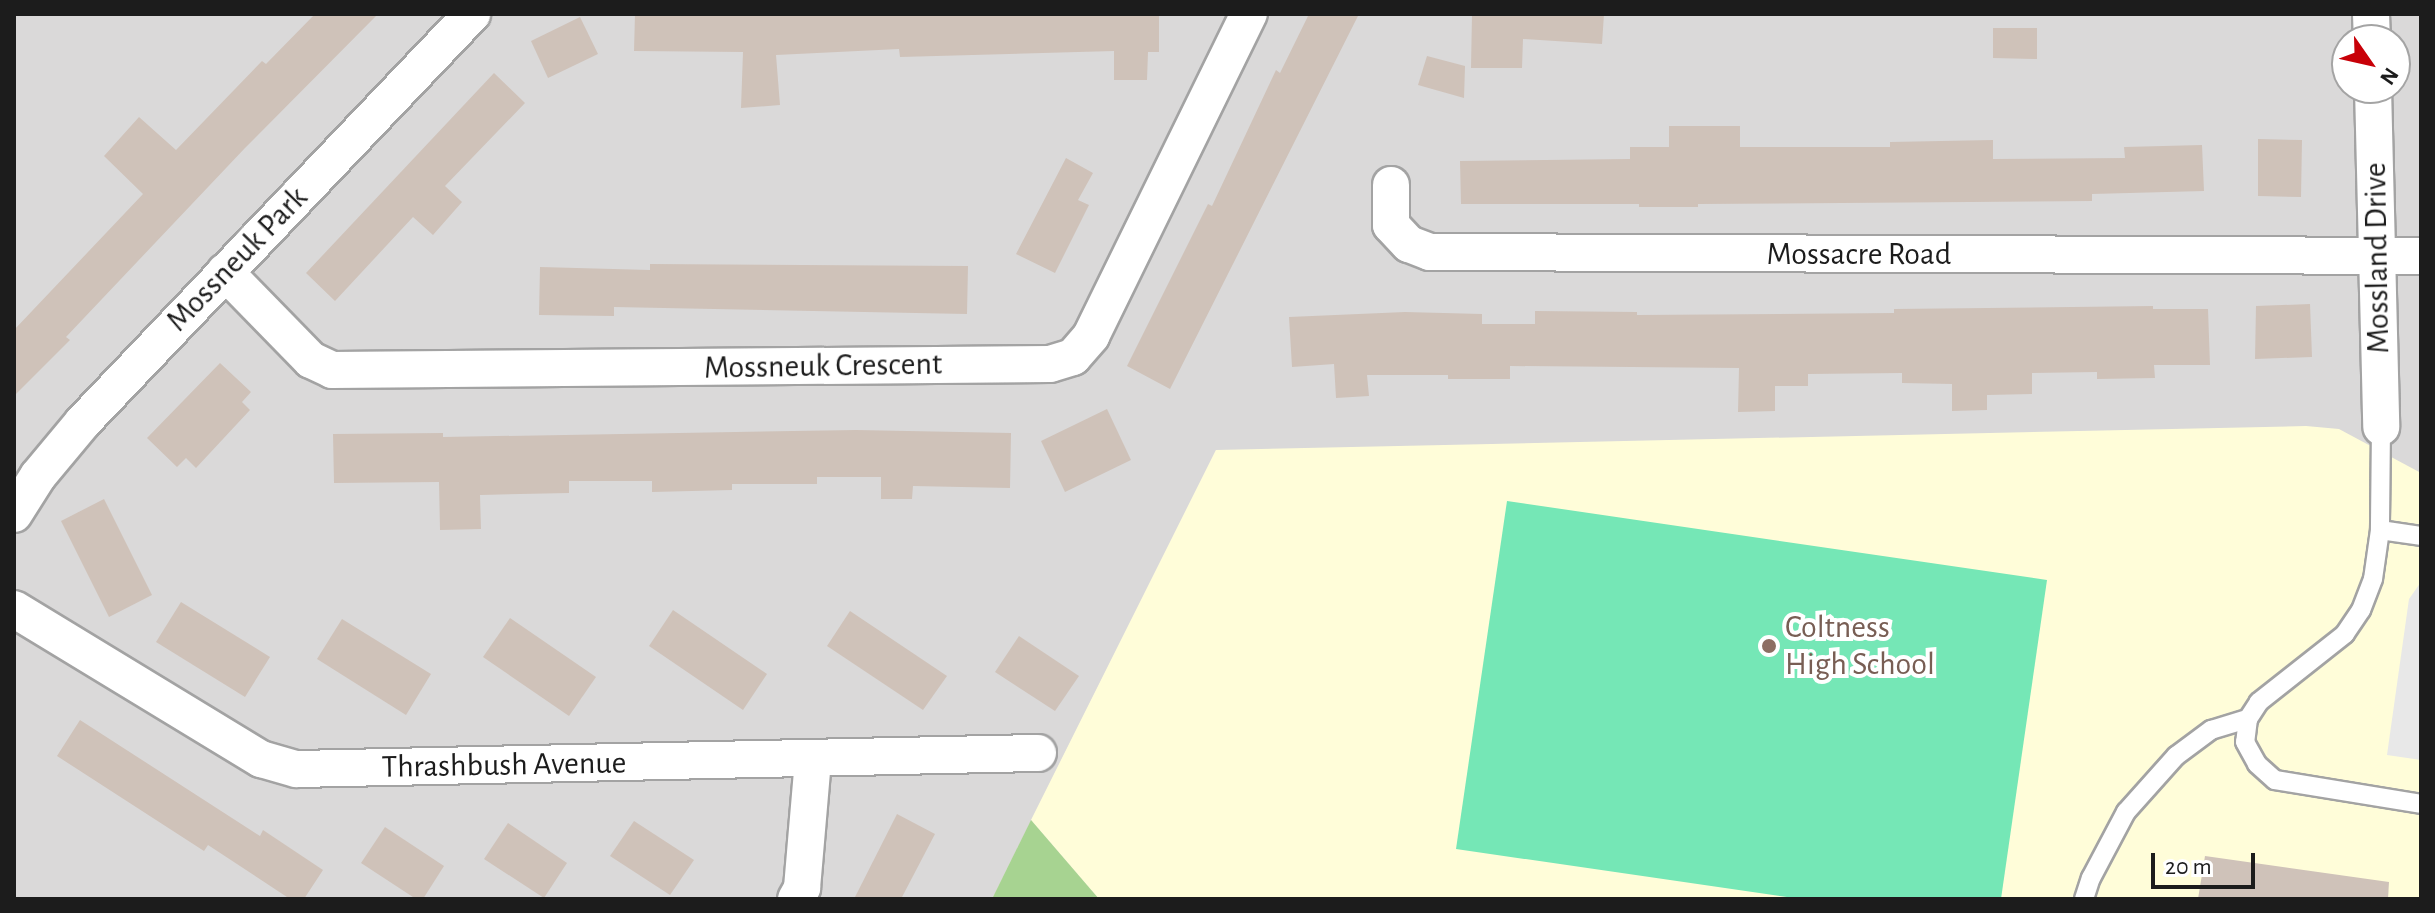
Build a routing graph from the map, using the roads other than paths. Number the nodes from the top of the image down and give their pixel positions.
1 (472, 14) edge
2 (1249, 14) edge
3 (2373, 104) edge
4 (1391, 185) dead end
5 (2376, 256) junction
6 (2421, 256) edge
7 (225, 272) junction
8 (2381, 427) joint
9 (14, 514) edge
10 (2380, 530) junction
11 (2421, 536) edge
12 (14, 609) edge
13 (2248, 719) junction
14 (1038, 753) dead end
15 (813, 759) junction
16 (2421, 804) edge
17 (796, 899) edge
18 (2084, 899) edge

1 - 7 street, Mossneuk Park
2 - 7 street, Mossneuk Crescent
3 - 5 street, Mossland Drive
4 - 5 street, Mossacre Road
5 - 6 street
5 - 8 street, Mossland Drive
7 - 9 street, Mossneuk Park
8 - 10 lane
10 - 11 lane
10 - 13 lane
12 - 15 street, Thrashbush Avenue
13 - 16 lane
13 - 18 lane
14 - 15 street, Thrashbush Avenue
15 - 17 street

